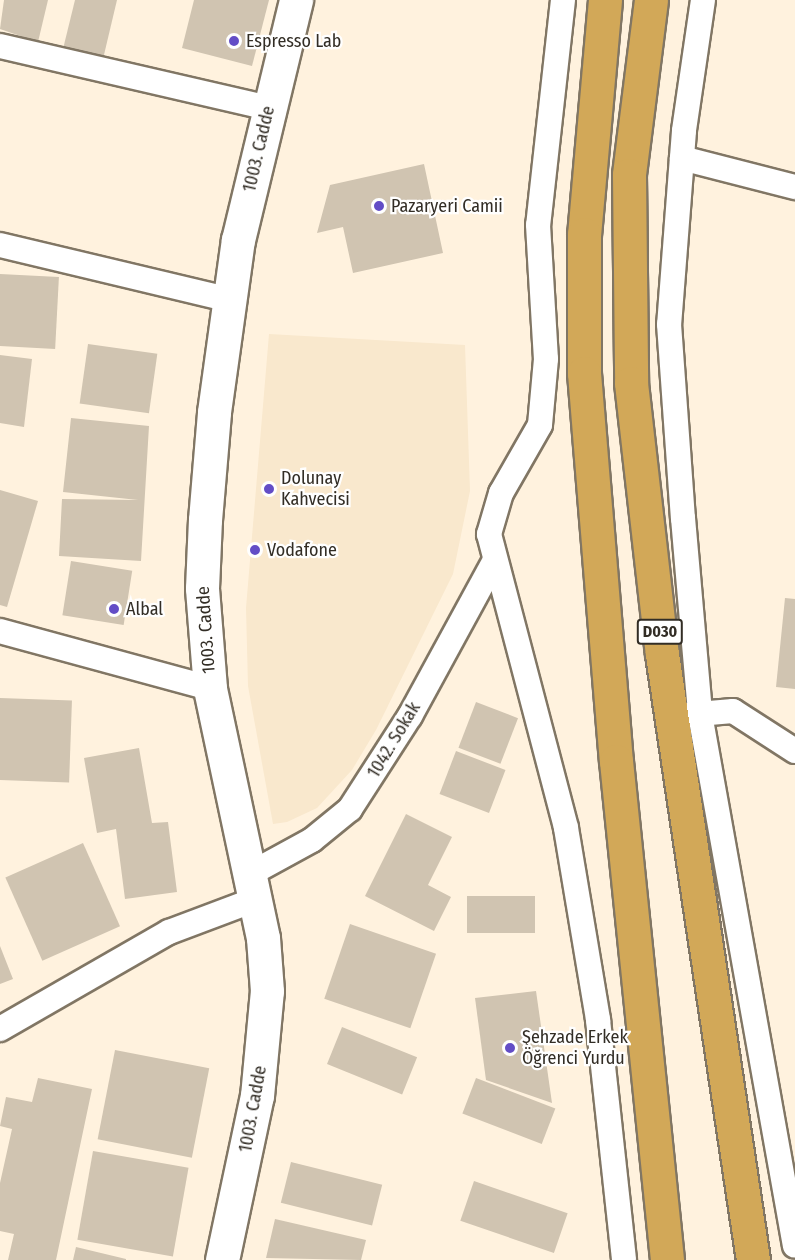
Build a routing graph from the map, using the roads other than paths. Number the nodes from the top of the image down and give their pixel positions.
1 (296, 0) edge
2 (563, 0) edge
3 (605, 0) edge
4 (651, 0) edge
5 (703, 0) edge
6 (0, 46) edge
7 (268, 108) junction
8 (682, 158) junction
9 (795, 187) edge
10 (0, 245) edge
11 (230, 300) junction
12 (494, 562) junction
13 (0, 631) edge
14 (210, 688) junction
15 (686, 715) junction
16 (795, 751) edge
17 (251, 887) junction
18 (0, 1029) edge
19 (795, 1246) edge
20 (222, 1260) edge
21 (624, 1260) edge
22 (667, 1260) edge
23 (753, 1260) edge

1 - 7 main road, 1003. Cadde
2 - 12 street
3 - 22 highway
4 - 15 highway, D030
5 - 8 street
6 - 7 street
7 - 11 main road, 1003. Cadde
8 - 9 street
8 - 15 street
10 - 11 street
11 - 14 main road, 1003. Cadde
12 - 17 street, 1042. Sokak
12 - 21 street
13 - 14 street
14 - 17 main road, 1003. Cadde
15 - 16 street
15 - 19 street
15 - 23 highway, D030
17 - 18 street, 1042. Sokak
17 - 20 main road, 1003. Cadde

